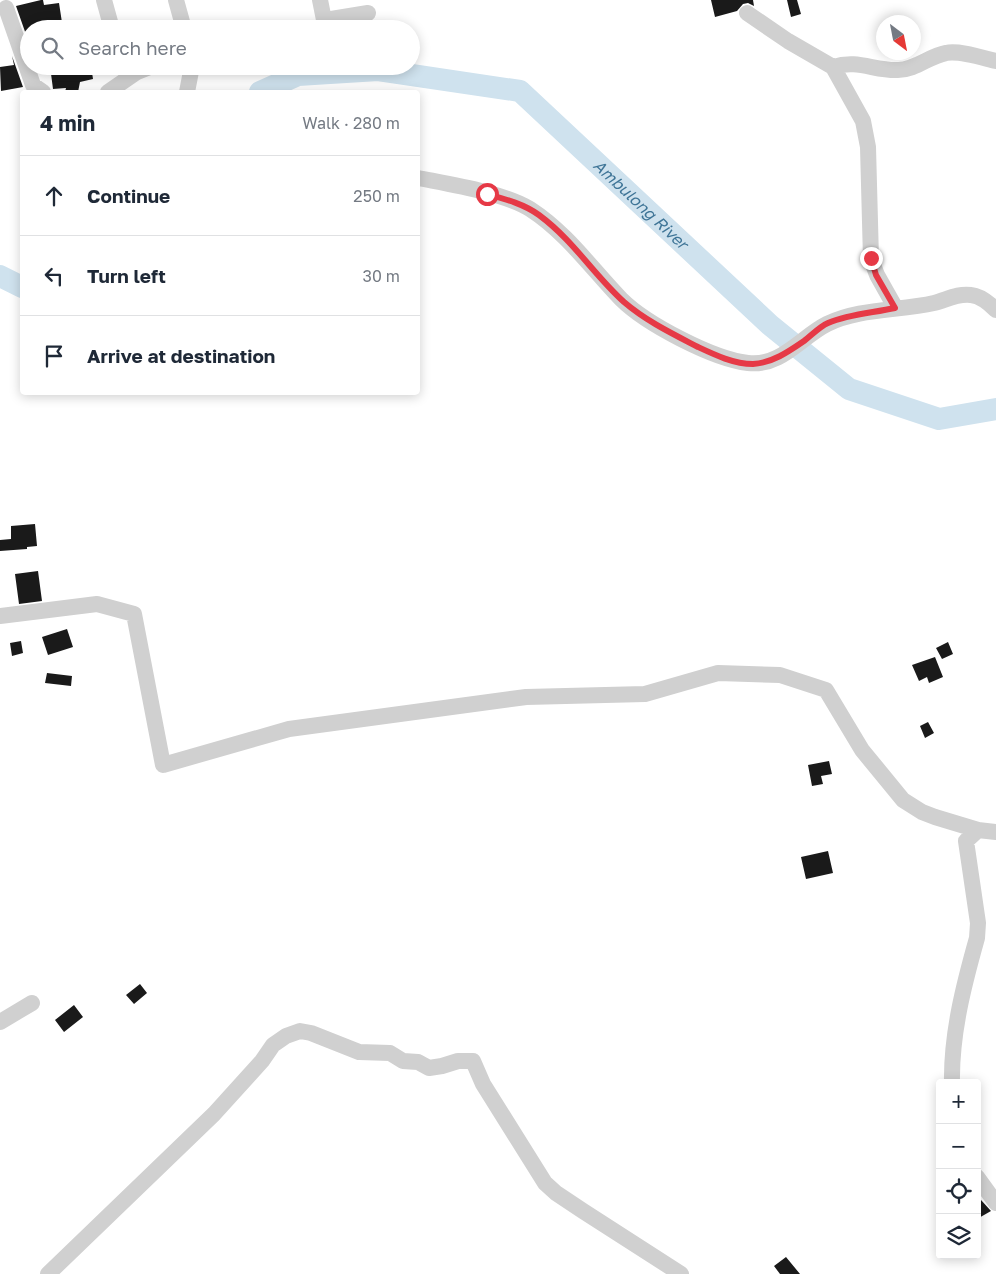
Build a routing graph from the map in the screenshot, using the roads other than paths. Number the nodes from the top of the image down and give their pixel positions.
1 (104, 0) edge
2 (176, 0) edge
3 (320, 0) edge
4 (6, 8) dead end
5 (368, 12) dead end
6 (747, 13) dead end
7 (108, 20) edge
8 (182, 20) edge
9 (322, 20) edge
10 (338, 20) edge
11 (20, 48) edge
12 (996, 61) edge
13 (833, 67) junction
14 (29, 75) edge
15 (122, 75) edge
16 (190, 75) edge
17 (40, 90) edge
18 (110, 90) edge
19 (187, 90) edge
20 (420, 178) edge
21 (895, 308) junction
22 (996, 310) edge
23 (0, 616) edge
24 (978, 830) junction
25 (996, 832) edge
26 (32, 1003) dead end
27 (0, 1022) edge
28 (952, 1079) edge
29 (981, 1182) edge
30 (996, 1203) edge
31 (48, 1274) edge
32 (681, 1274) edge

1 - 7 street
2 - 8 street
3 - 9 street
4 - 11 street
5 - 10 street
6 - 13 street
12 - 13 street
13 - 21 street
14 - 17 street
15 - 18 street
16 - 19 street
20 - 21 street
21 - 22 street
23 - 24 street
24 - 25 street
24 - 28 street
26 - 27 street
29 - 30 street
31 - 32 street

